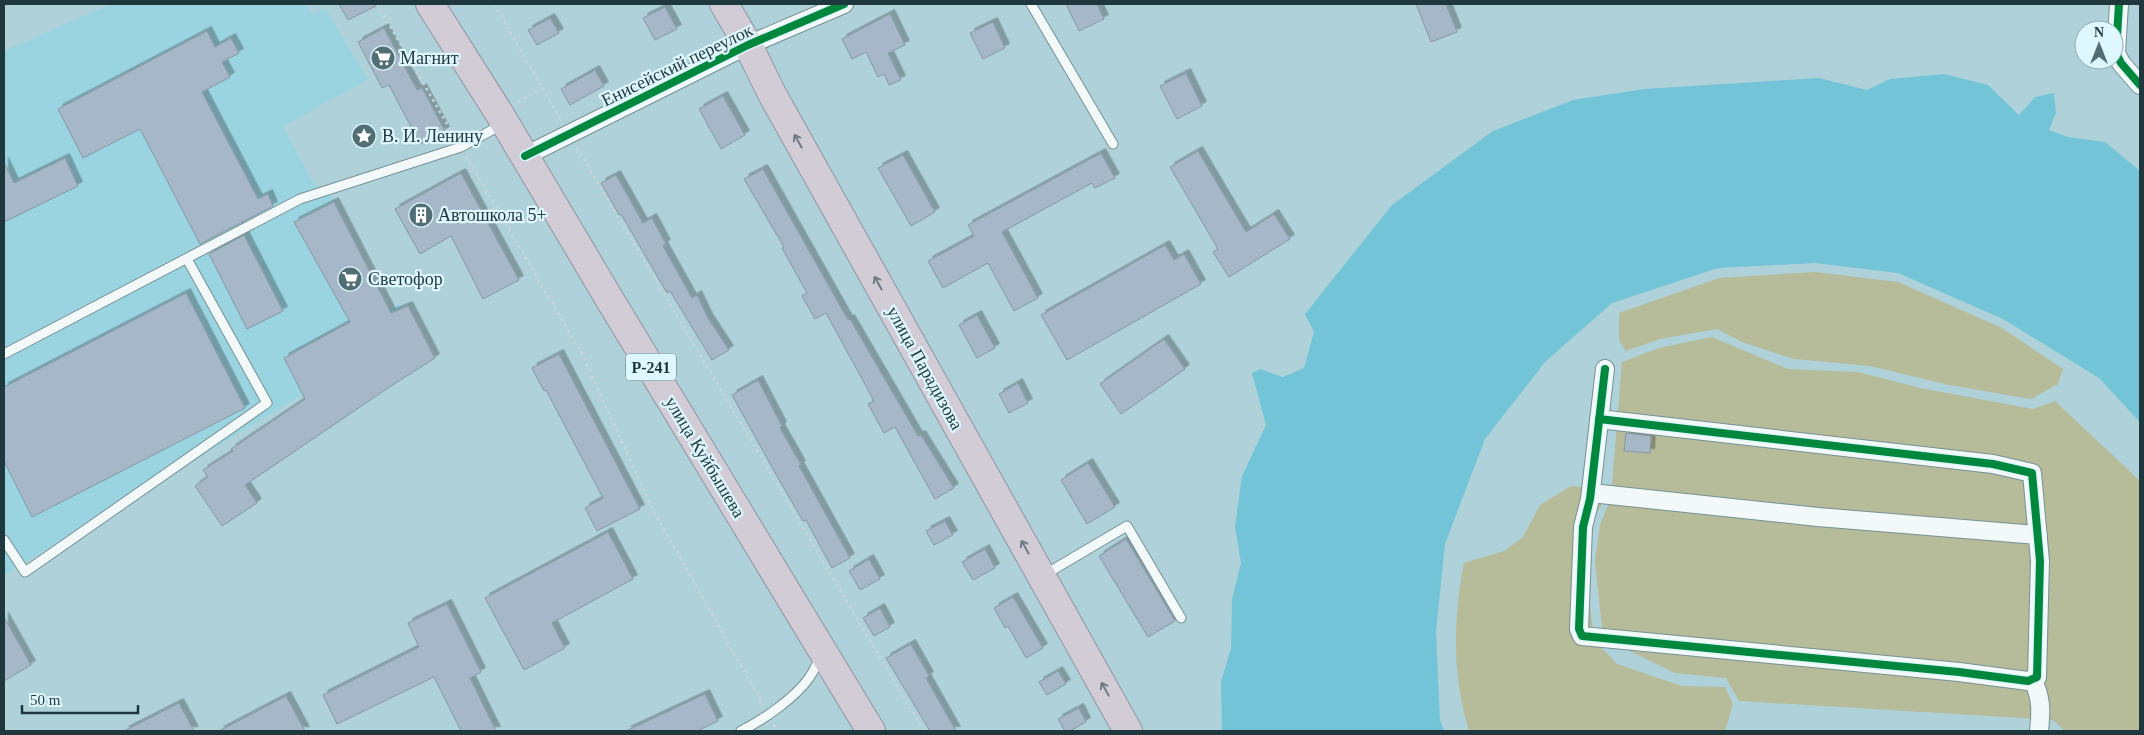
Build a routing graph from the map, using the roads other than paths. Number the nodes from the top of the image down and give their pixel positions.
1 (430, 4) edge
2 (724, 4) edge
3 (844, 4) edge
4 (1031, 4) edge
5 (2119, 4) edge
6 (748, 45) junction
7 (2140, 85) edge
8 (509, 114) junction
9 (1113, 144) dead end
10 (525, 156) junction
11 (187, 258) junction
12 (4, 354) edge
13 (1605, 369) dead end
14 (1598, 419) junction
15 (1590, 492) junction
16 (2038, 534) junction
17 (4, 540) edge
18 (1042, 577) junction
19 (1181, 618) dead end
20 (823, 652) junction
21 (2032, 679) junction
22 (741, 731) edge
23 (871, 731) edge
24 (1128, 731) edge
25 (2039, 731) edge

1 - 8 highway, улица Куйбышева / Р-241
2 - 6 highway, улица Парадизова
3 - 6 street, Енисейский переулок
4 - 9 lane
5 - 7 street
6 - 10 street, Енисейский переулок
18 -> 6 highway, улица Парадизова
8 - 10 highway, улица Куйбышева / Р-241
8 - 11 lane
10 - 20 highway, улица Куйбышева / Р-241
11 - 12 lane
11 - 17 lane
13 - 14 street
14 - 15 street
14 - 16 street
15 - 16 street
15 - 21 street
16 - 21 street
18 - 19 lane
24 -> 18 highway, улица Парадизова
20 - 22 lane
20 - 23 highway, улица Куйбышева / Р-241
21 - 25 street

